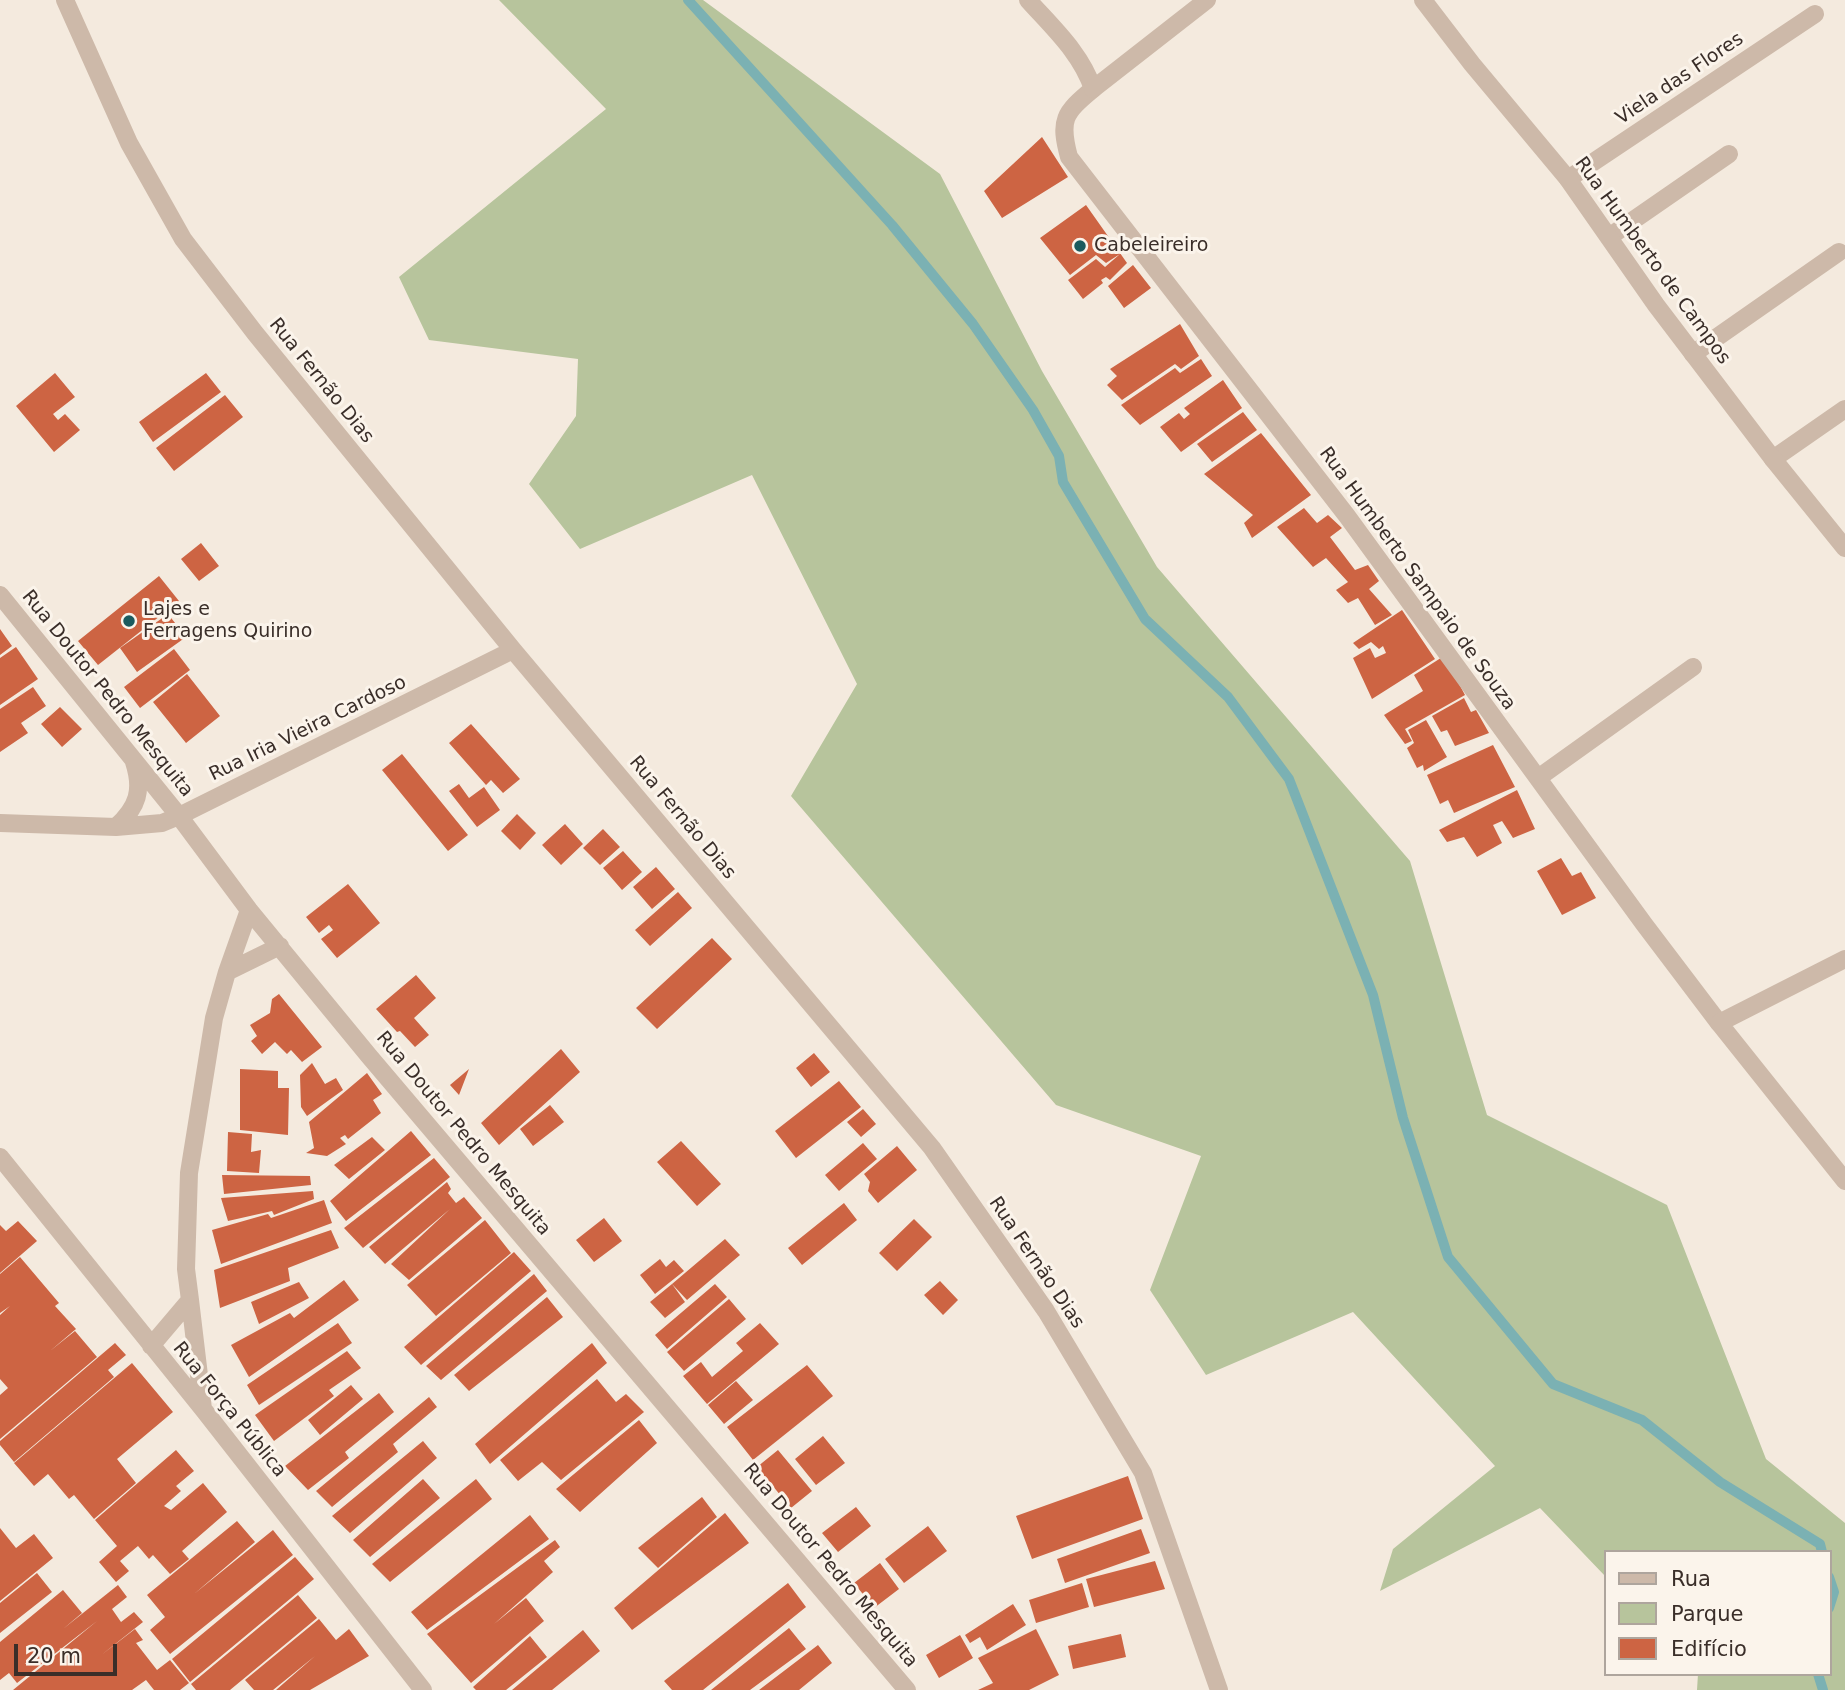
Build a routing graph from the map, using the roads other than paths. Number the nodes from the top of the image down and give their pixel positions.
1 (65, 0) edge
2 (1028, 0) edge
3 (1207, 0) edge
4 (1423, 0) edge
5 (1815, 14) dead end
6 (1093, 89) junction
7 (1729, 154) dead end
8 (1568, 179) junction
9 (1609, 237) junction
10 (1839, 252) dead end
11 (1693, 354) junction
12 (1845, 409) edge
13 (1773, 459) junction
14 (1845, 548) edge
15 (0, 595) edge
16 (513, 650) junction
17 (1693, 667) dead end
18 (133, 758) junction
19 (1538, 778) junction
20 (179, 816) junction
21 (0, 823) edge
22 (116, 827) junction
23 (249, 910) junction
24 (280, 946) junction
25 (1845, 959) edge
26 (227, 972) junction
27 (1719, 1023) junction
28 (0, 1157) edge
29 (1845, 1181) edge
30 (190, 1300) junction
31 (151, 1346) junction
32 (203, 1409) junction
33 (423, 1690) edge
34 (907, 1690) edge
35 (1219, 1690) edge

1 - 16 street, Rua Fernão Dias
2 - 6 street
3 - 6 street
4 - 8 street, Rua Humberto de Campos
5 - 8 street, Viela das Flores
6 - 19 street, Rua Humberto Sampaio de Souza
7 - 9 street
8 - 9 street, Rua Humberto de Campos
9 - 11 street, Rua Humberto de Campos
10 - 11 street
11 - 13 street, Rua Humberto de Campos
12 - 13 street
13 - 14 street, Rua Humberto de Campos
15 - 18 street, Rua Doutor Pedro Mesquita
16 - 20 street, Rua Iria Vieira Cardoso
16 - 35 street, Rua Fernão Dias
17 - 19 street
18 - 20 street, Rua Doutor Pedro Mesquita
18 - 22 street
19 - 27 street, Rua Humberto Sampaio de Souza
20 - 22 street, Rua Iria Vieira Cardoso
20 - 23 street, Rua Doutor Pedro Mesquita
21 - 22 street, Rua Iria Vieira Cardoso
23 - 24 street, Rua Doutor Pedro Mesquita
23 - 26 street
24 - 26 street
24 - 34 street, Rua Doutor Pedro Mesquita
25 - 27 street
26 - 30 street
27 - 29 street, Rua Humberto Sampaio de Souza
28 - 31 street, Rua Força Pública
30 - 31 street
30 - 32 street
31 - 32 street, Rua Força Pública
32 - 33 street, Rua Força Pública

